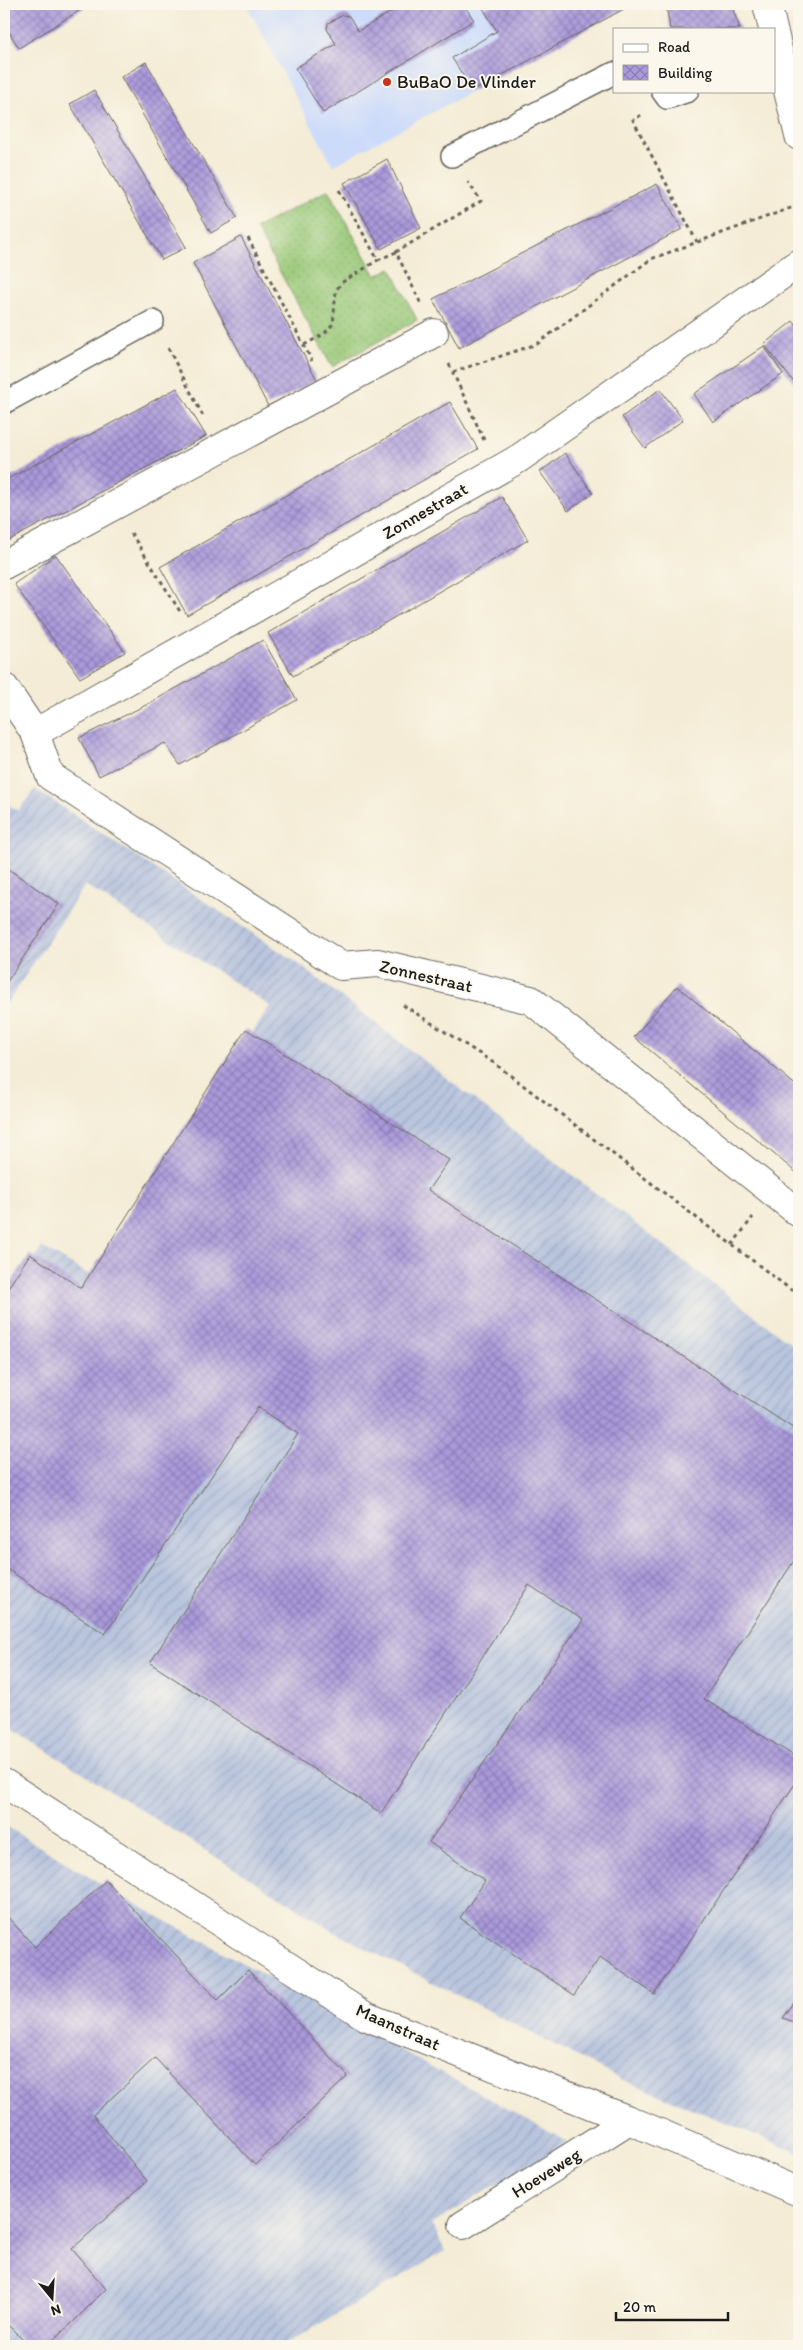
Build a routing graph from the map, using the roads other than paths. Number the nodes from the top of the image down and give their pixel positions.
1 (767, 4) edge
2 (773, 28) edge
3 (776, 48) edge
4 (778, 64) edge
5 (613, 73) edge
6 (680, 92) edge
7 (664, 94) edge
8 (799, 136) edge
9 (452, 156) road end
10 (799, 263) edge
11 (153, 321) road end
12 (434, 332) dead end
13 (4, 403) edge
14 (4, 566) edge
15 (4, 687) edge
16 (35, 734) junction
17 (799, 1213) edge
18 (4, 1783) edge
19 (629, 2120) junction
20 (799, 2192) edge
21 (463, 2226) dead end

1 - 2 street
3 - 4 street
4 - 8 street
5 - 9 lane
6 - 7 lane
10 - 16 street, Zonnestraat
11 - 13 lane
12 - 14 street
15 - 16 street, Zonnestraat
16 - 17 street, Zonnestraat
18 - 19 street, Maanstraat
19 - 20 street, Maanstraat
19 - 21 street, Hoeveweg

